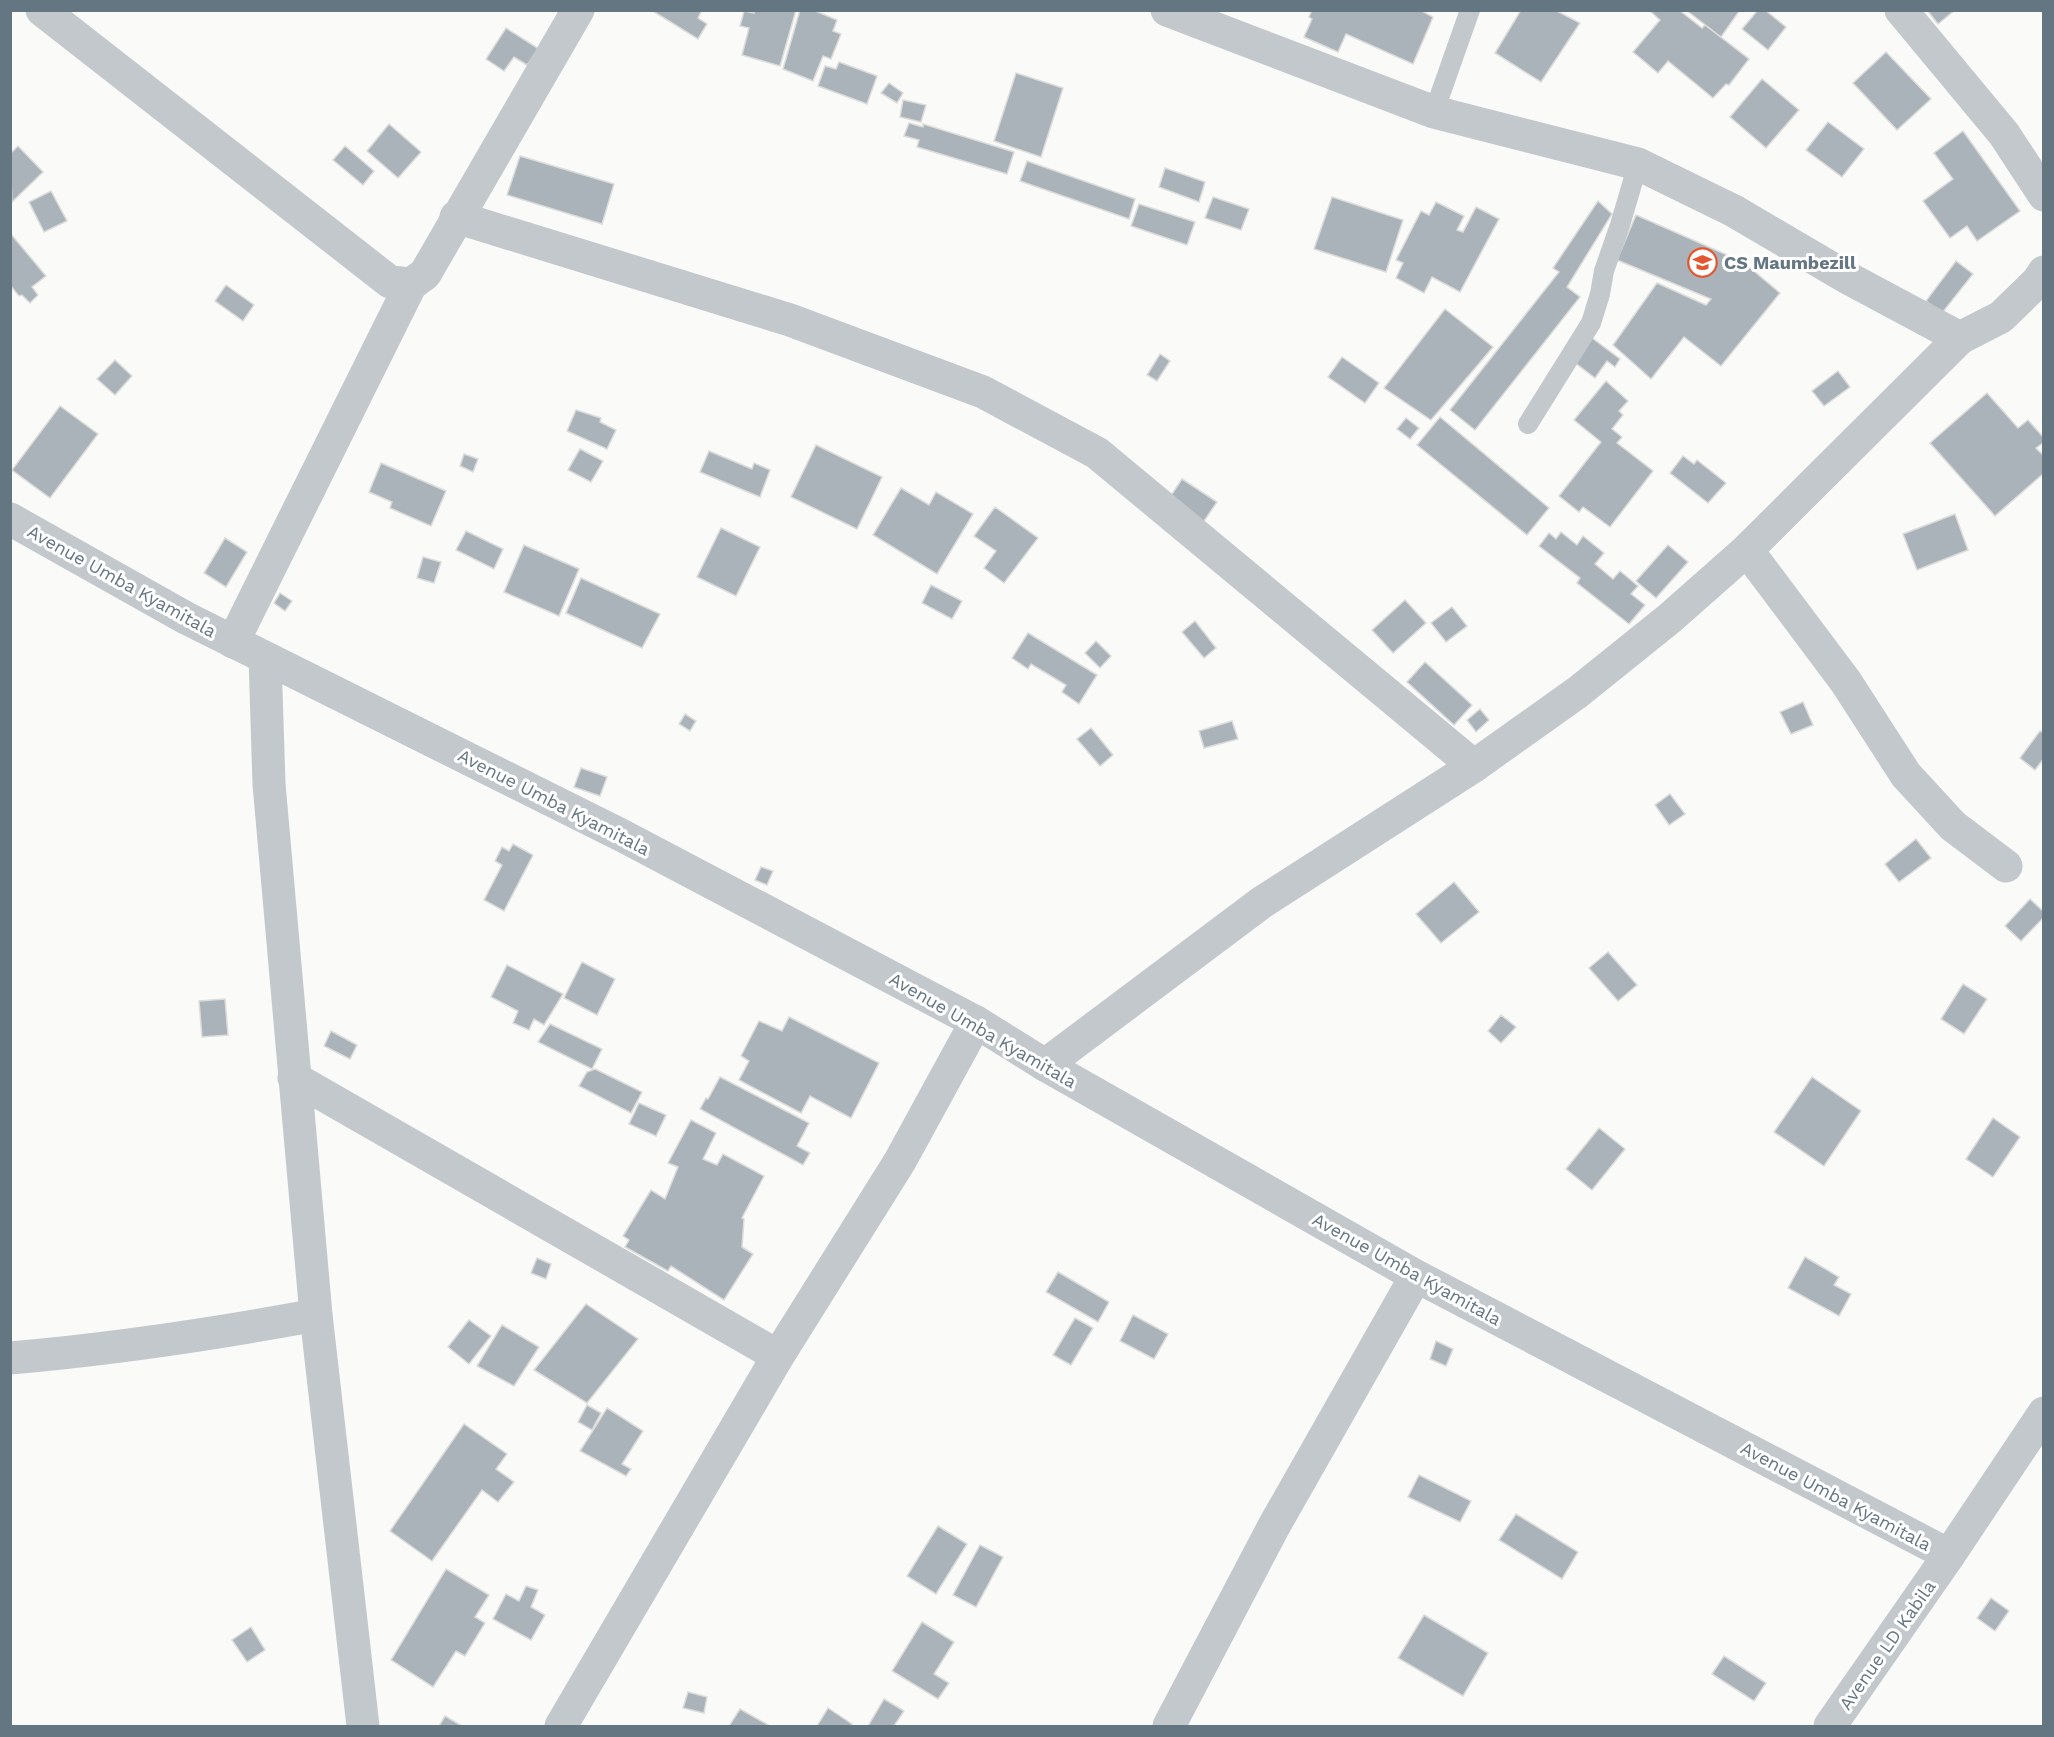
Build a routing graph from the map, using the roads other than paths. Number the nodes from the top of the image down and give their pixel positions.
1 (42, 10) edge
2 (578, 10) edge
3 (1167, 10) edge
4 (1470, 10) edge
5 (1901, 10) edge
6 (1434, 112) junction
7 (1638, 164) junction
8 (2043, 195) edge
9 (456, 217) junction
10 (2043, 272) edge
11 (411, 284) junction
12 (1960, 338) junction
13 (1528, 424) dead end
14 (10, 519) edge
15 (1746, 550) junction
16 (232, 642) junction
17 (266, 658) junction
18 (1474, 766) junction
19 (2006, 866) dead end
20 (976, 1022) junction
21 (1045, 1065) junction
22 (294, 1078) junction
23 (1416, 1276) junction
24 (316, 1315) junction
25 (778, 1356) junction
26 (10, 1358) edge
27 (2043, 1413) edge
28 (1949, 1556) junction
29 (363, 1726) edge
30 (561, 1726) edge
31 (1169, 1726) edge
32 (1830, 1726) edge

1 - 11 street
2 - 9 street
3 - 6 street
4 - 6 lane
5 - 8 street
6 - 7 street
7 - 12 street
7 - 13 lane
9 - 11 street
9 - 18 street
10 - 12 street
11 - 16 street
12 - 15 street
14 - 16 street, Avenue Umba Kyamitala
15 - 18 street
15 - 19 street
16 - 17 street, Avenue Umba Kyamitala
17 - 20 street, Avenue Umba Kyamitala
17 - 22 street
18 - 21 street
20 - 21 street, Avenue Umba Kyamitala
20 - 25 street
21 - 23 street, Avenue Umba Kyamitala
22 - 24 street
22 - 25 street
23 - 28 street, Avenue Umba Kyamitala
23 - 31 street
24 - 26 street
24 - 29 street
25 - 30 street
27 - 28 street, Avenue LD Kabila
28 - 32 street, Avenue LD Kabila

